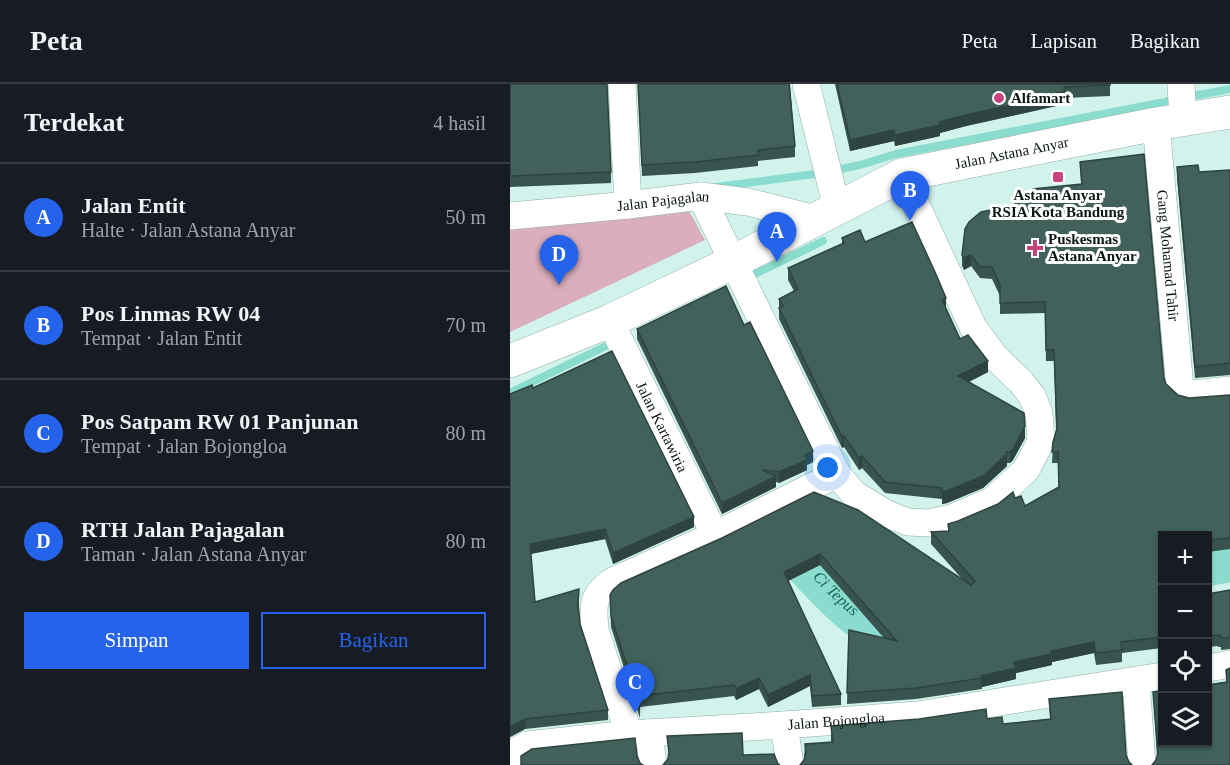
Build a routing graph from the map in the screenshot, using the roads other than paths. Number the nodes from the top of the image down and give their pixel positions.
1 (622, 84) edge
2 (806, 84) edge
3 (1181, 84) edge
4 (1230, 112) edge
5 (1170, 122) junction
6 (903, 175) junction
7 (701, 196) junction
8 (628, 205) junction
9 (826, 214) junction
10 (510, 216) edge
11 (733, 261) junction
12 (610, 321) junction
13 (510, 361) edge
14 (1230, 390) edge
15 (837, 474) junction
16 (715, 535) junction
17 (1230, 664) edge
18 (1212, 667) edge
19 (1158, 677) edge
20 (1136, 681) junction
21 (784, 725) junction
22 (637, 733) junction
23 (510, 755) edge
24 (653, 765) edge
25 (790, 765) edge
26 (1142, 765) edge

1 - 8 street
2 - 9 street
3 - 5 street, Gang Mohamad Tahir
4 - 5 main road, Jalan Astana Anyar
5 - 6 main road, Jalan Astana Anyar
5 - 14 street, Gang Mohamad Tahir
6 - 9 main road, Jalan Astana Anyar
6 - 15 street
7 - 8 street, Jalan Pajagalan
7 - 9 street, Jalan Pajagalan
7 - 11 street
8 - 10 street, Jalan Pajagalan
9 - 11 main road, Jalan Astana Anyar
11 - 12 main road, Jalan Astana Anyar
11 - 15 street
12 - 13 main road, Jalan Astana Anyar
12 - 16 street, Jalan Kartawiria
15 - 16 street
16 - 22 street
17 - 18 street
19 - 20 street, Jalan Bojongloa
20 - 21 street, Jalan Bojongloa
20 - 26 street
21 - 22 street, Jalan Bojongloa
21 - 25 street
22 - 23 street, Jalan Bojongloa
22 - 24 street

